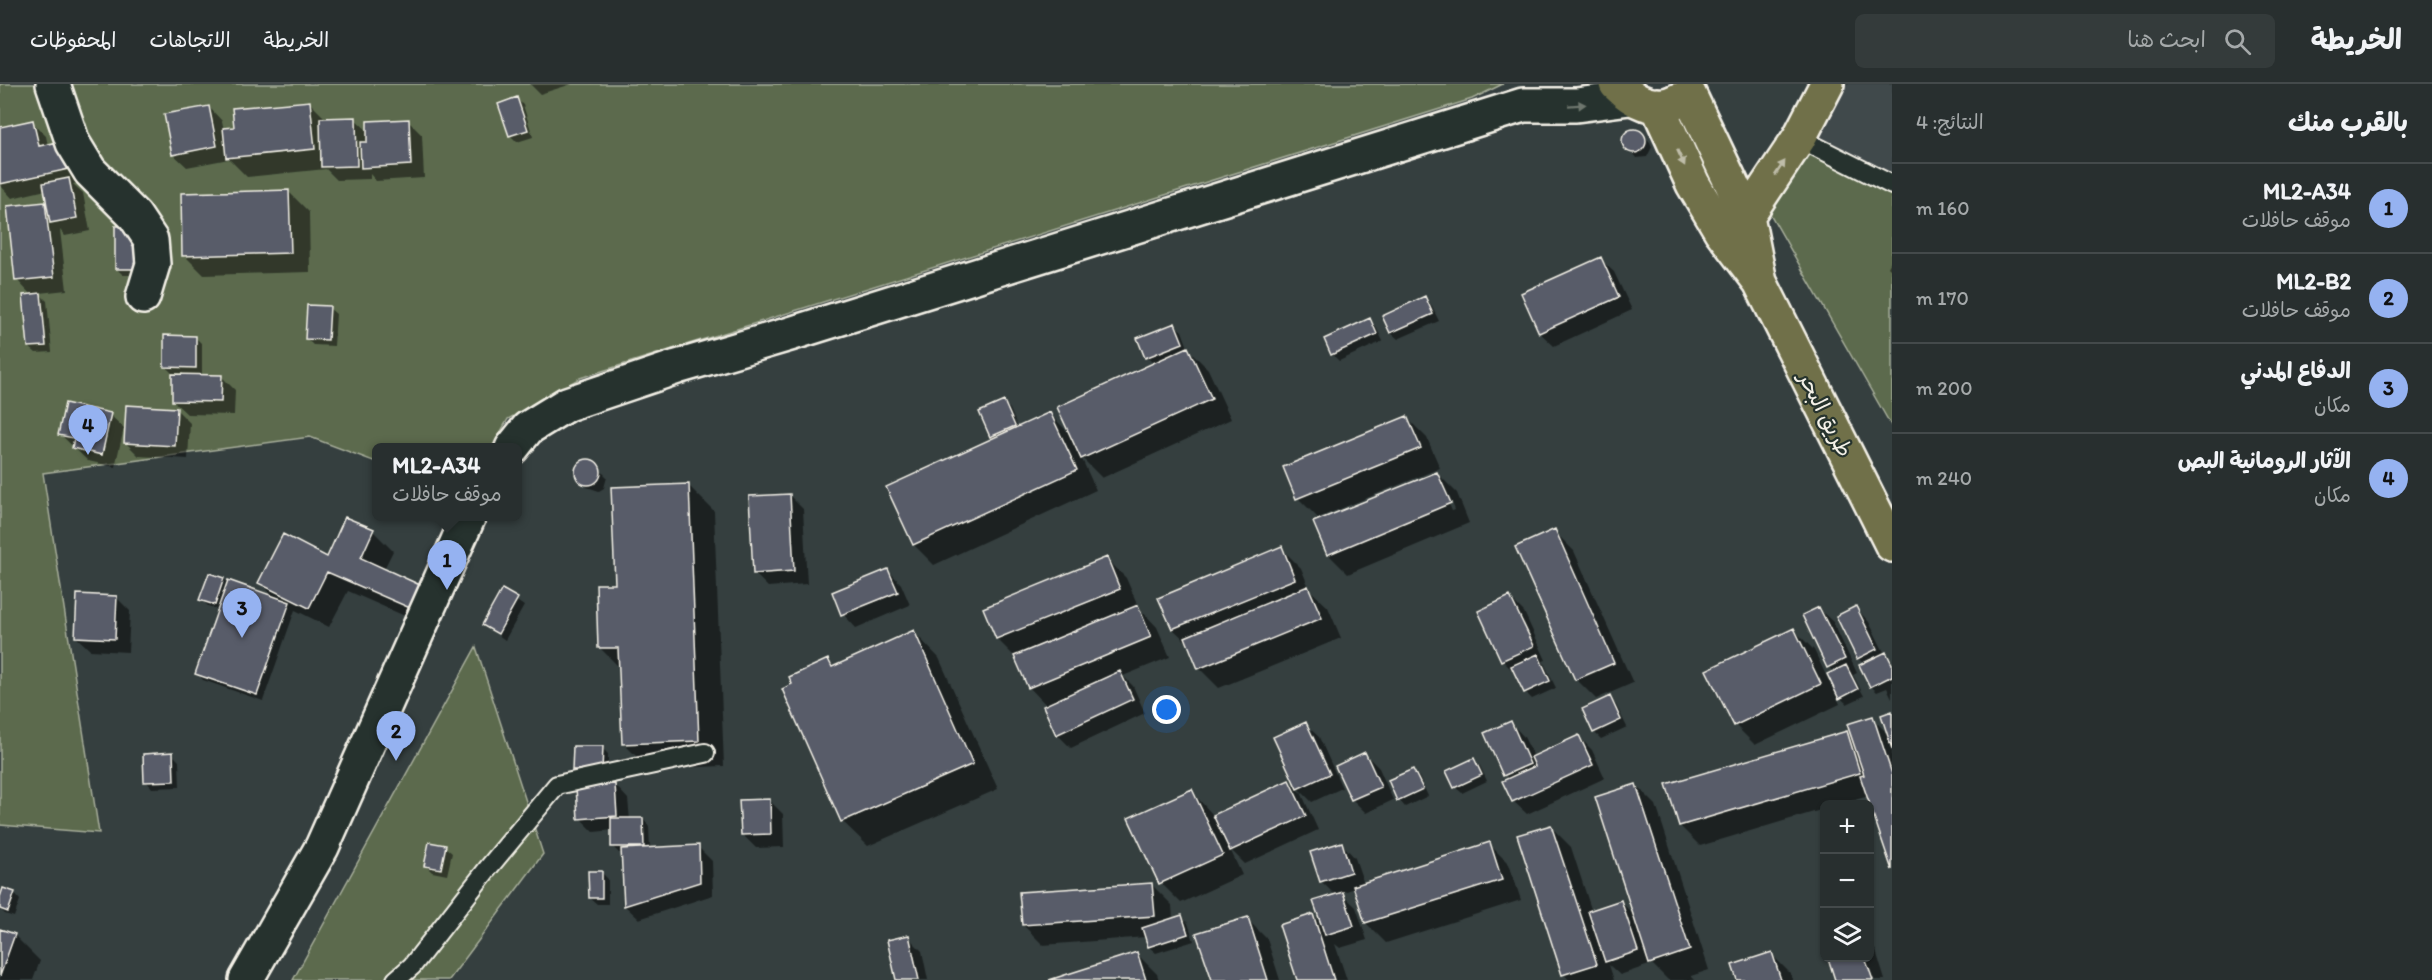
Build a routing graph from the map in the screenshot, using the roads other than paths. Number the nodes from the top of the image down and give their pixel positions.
1 (53, 84) edge
2 (1550, 84) edge
3 (1827, 84) edge
4 (1693, 89) edge
5 (1634, 96) edge
6 (1523, 105) junction
7 (1799, 138) junction
8 (1892, 185) edge
9 (1747, 216) junction
10 (1760, 282) junction
11 (143, 297) dead end
12 (515, 443) edge
13 (467, 521) edge
14 (1892, 545) edge
15 (705, 753) dead end
16 (246, 980) edge
17 (396, 980) edge

1 - 11 main road
2 - 6 main road
3 - 7 highway
4 - 5 highway
4 - 9 highway, طريق البحر
6 -> 5 main road
5 -> 10 highway, طريق البحر
6 - 12 main road
7 - 8 lane
9 -> 7 highway
9 - 10 highway, طريق البحر
10 - 14 highway, طريق البحر
13 - 16 main road
15 - 17 lane

